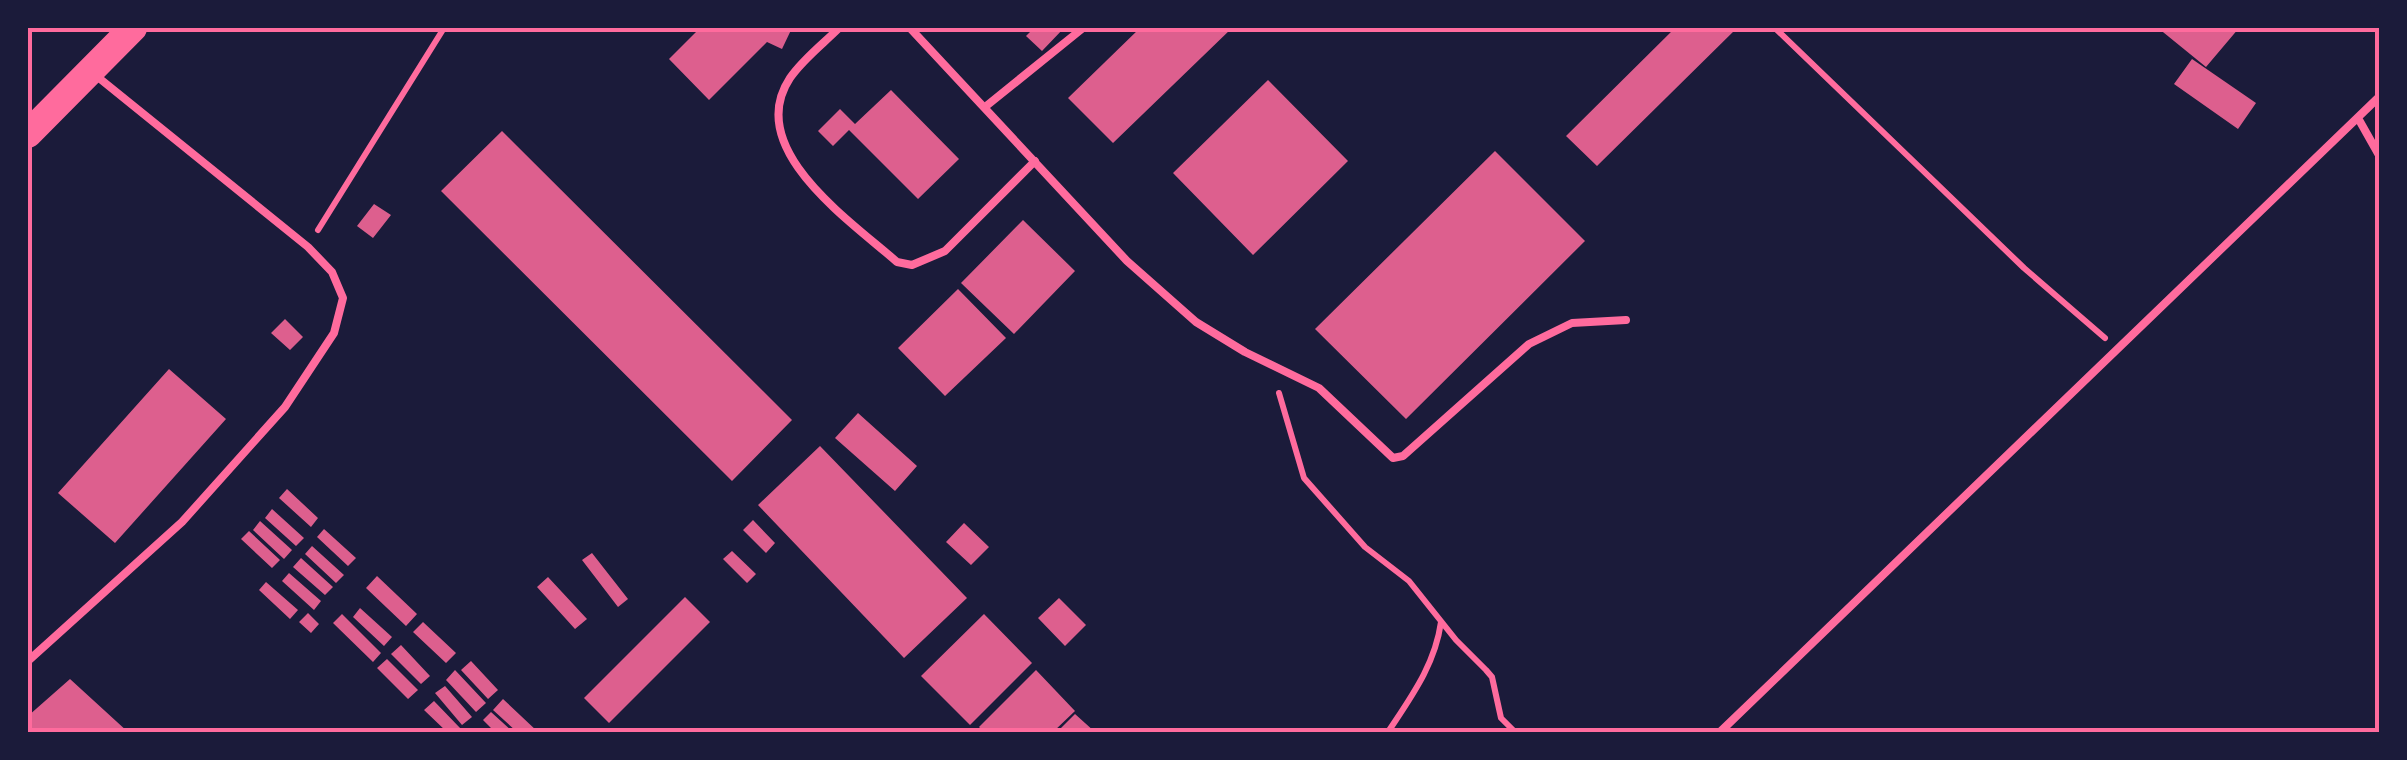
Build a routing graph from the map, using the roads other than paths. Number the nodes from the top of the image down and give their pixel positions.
1 (134, 28) edge
2 (839, 28) edge
3 (910, 28) edge
4 (1083, 28) edge
5 (90, 71) junction
6 (2380, 96) edge
7 (985, 107) junction
8 (2358, 118) junction
9 (28, 134) edge
10 (2380, 157) edge
11 (1035, 162) junction
12 (1626, 320) dead end
13 (28, 660) edge
14 (1720, 732) edge

1 - 5 highway
2 - 11 lane
3 - 7 lane
4 - 7 lane
5 - 9 highway
5 - 13 lane
6 - 8 lane
7 - 11 lane
8 - 10 lane
8 - 14 lane
11 - 12 lane

